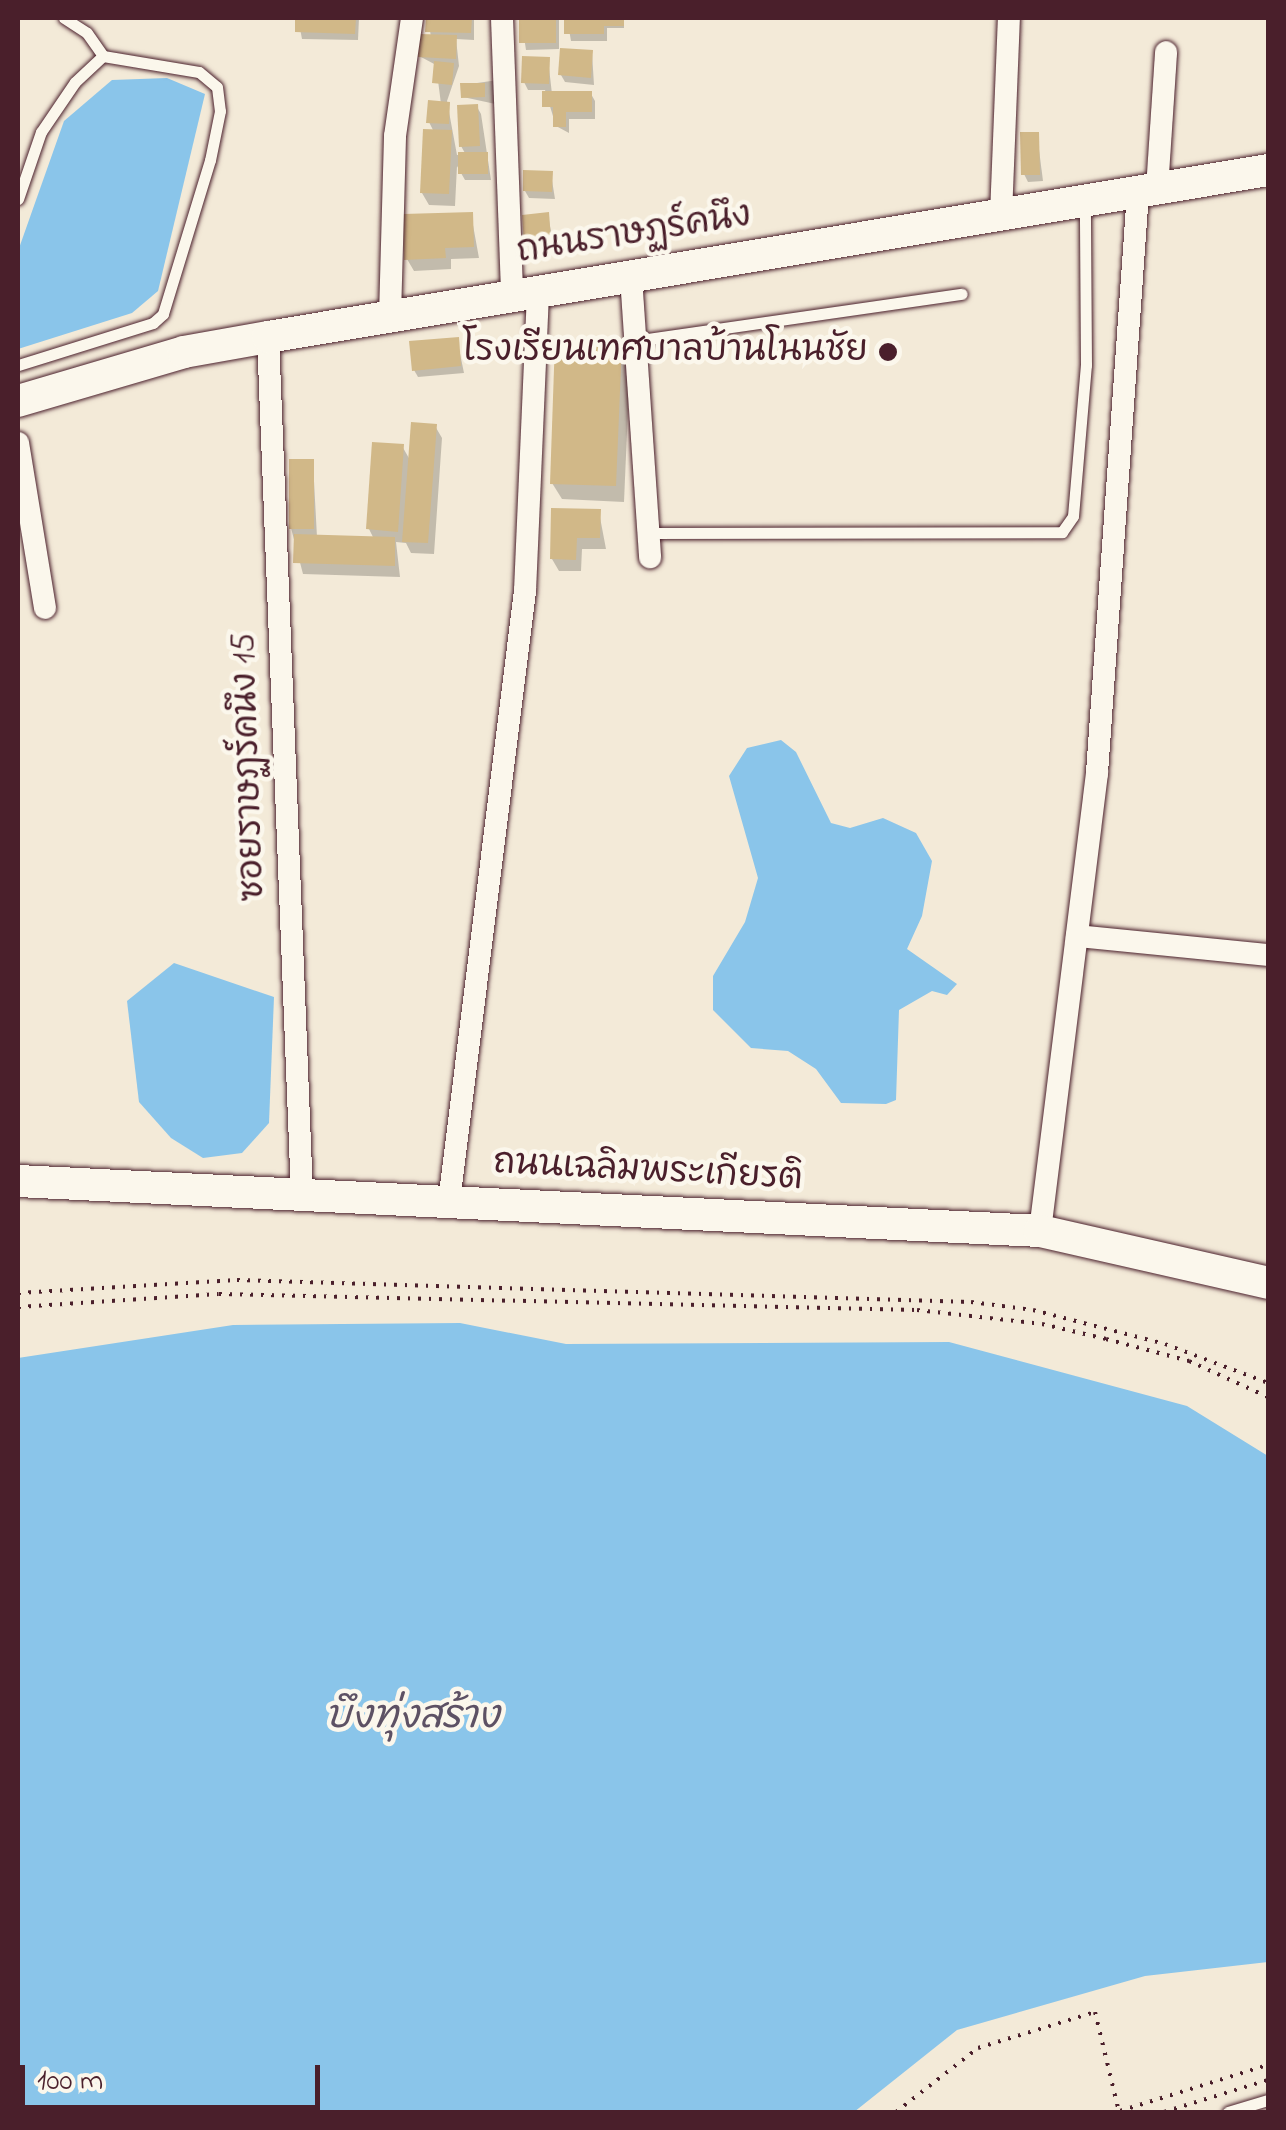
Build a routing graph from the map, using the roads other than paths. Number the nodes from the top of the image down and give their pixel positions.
1 (64, 18) edge
2 (412, 18) edge
3 (502, 18) edge
4 (1009, 18) edge
5 (1166, 52) dead end
6 (103, 56) junction
7 (1268, 170) edge
8 (1148, 190) junction
9 (18, 200) edge
10 (1085, 201) junction
11 (1001, 215) junction
12 (631, 276) junction
13 (525, 294) junction
14 (962, 294) dead end
15 (390, 316) junction
16 (268, 337) junction
17 (634, 341) junction
18 (18, 364) edge
19 (18, 401) edge
20 (18, 443) edge
21 (649, 545) joint
22 (45, 608) dead end
23 (1077, 936) junction
24 (1268, 955) edge
25 (18, 1181) edge
26 (302, 1195) junction
27 (449, 1202) junction
28 (1040, 1232) junction
29 (1268, 1283) edge
30 (1268, 2100) edge
31 (1230, 2112) edge
32 (1267, 2112) edge

1 - 6 lane
2 - 15 street
3 - 13 street
4 - 11 street
5 - 8 street
6 - 9 lane
6 - 18 lane
7 - 8 street, ถนนราษฏร์คนึง
8 - 10 street, ถนนราษฏร์คนึง
8 - 23 street
10 - 11 street, ถนนราษฏร์คนึง
10 - 21 lane
11 - 12 street, ถนนราษฏร์คนึง
12 - 13 street, ถนนราษฏร์คนึง
12 - 17 street
13 - 15 street, ถนนราษฏร์คนึง
13 - 27 street
14 - 17 lane
15 - 16 street, ถนนราษฏร์คนึง
16 - 19 street, ถนนราษฏร์คนึง
16 - 26 street, ซอยราษฏร์คนึง 15
17 - 21 street
20 - 22 street
23 - 24 street
23 - 28 street
25 - 26 street, ถนนเฉลิมพระเกียรติ
26 - 27 street, ถนนเฉลิมพระเกียรติ
27 - 28 street, ถนนเฉลิมพระเกียรติ
28 - 29 street, ถนนเฉลิมพระเกียรติ
30 - 31 lane
31 - 32 lane

